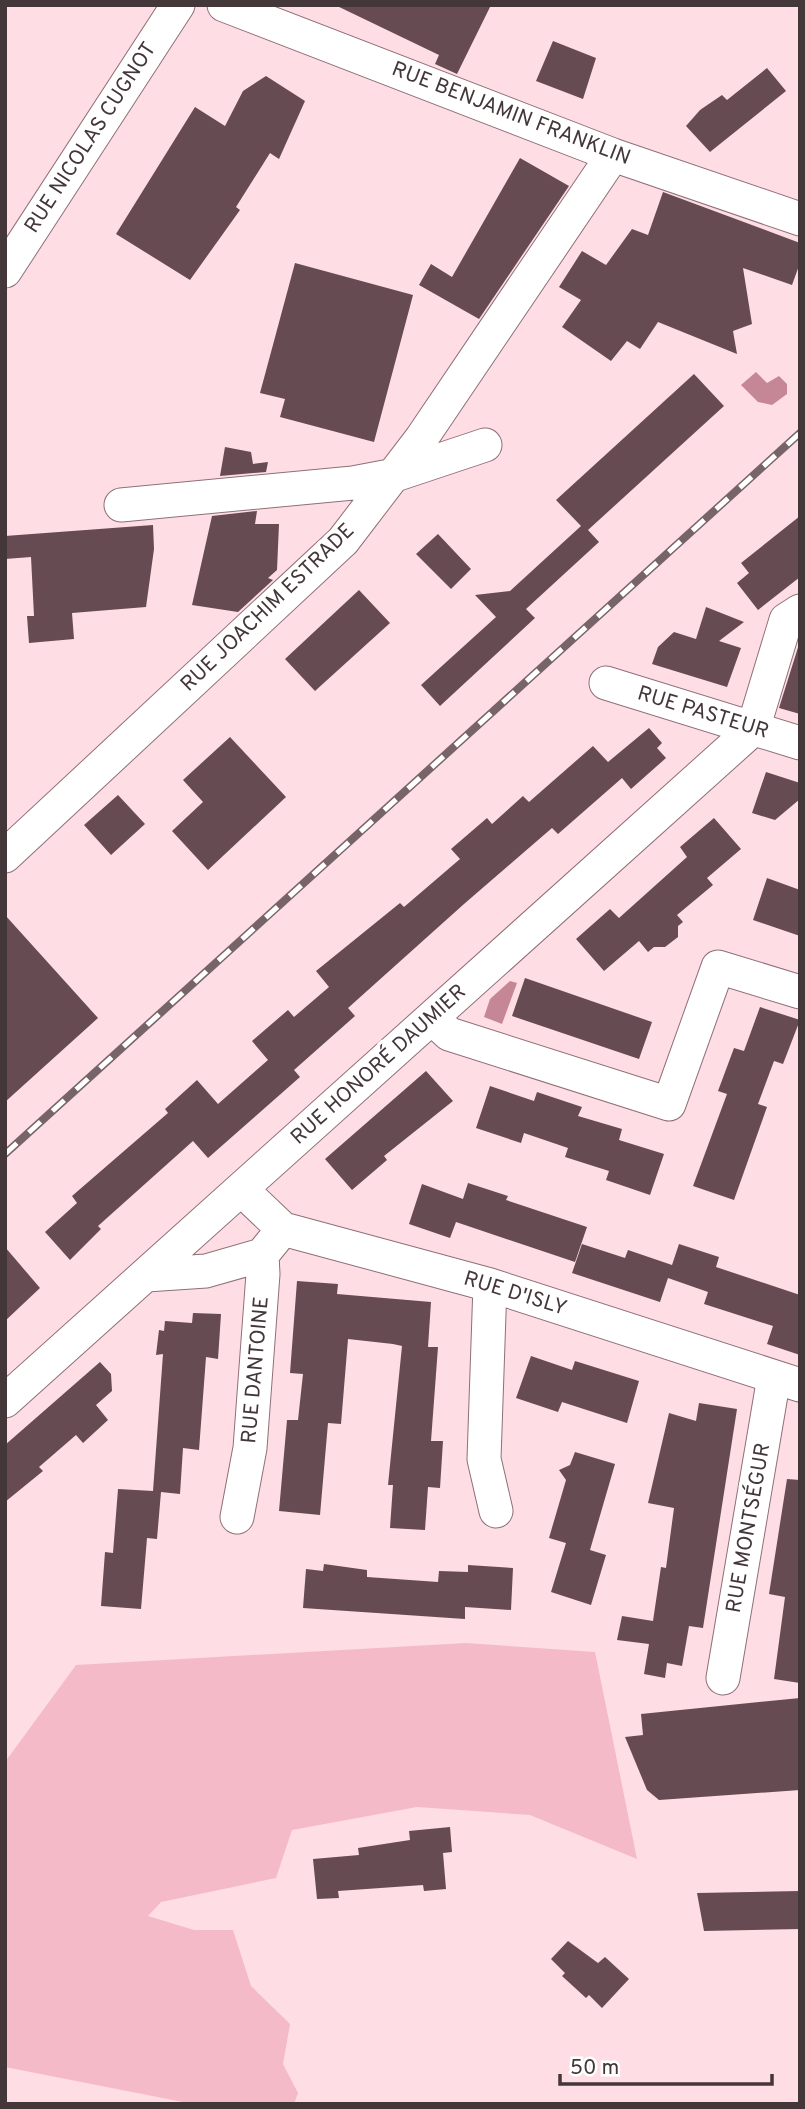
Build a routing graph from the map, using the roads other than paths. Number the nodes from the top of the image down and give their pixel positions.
1 (178, 5) edge
2 (224, 5) edge
3 (612, 155) junction
4 (800, 219) edge
5 (5, 271) edge
6 (485, 445) dead end
7 (395, 475) junction
8 (121, 505) dead end
9 (800, 611) edge
10 (606, 683) dead end
11 (753, 729) junction
12 (800, 743) edge
13 (5, 856) edge
14 (800, 992) edge
15 (432, 1018) junction
16 (241, 1189) junction
17 (283, 1229) junction
18 (262, 1255) junction
19 (146, 1275) junction
20 (490, 1285) junction
21 (787, 1381) edge
22 (5, 1401) edge
23 (496, 1511) dead end
24 (237, 1517) dead end
25 (723, 1678) dead end

1 - 5 street, RUE NICOLAS CUGNOT
2 - 3 street, RUE BENJAMIN FRANKLIN
3 - 4 street, RUE BENJAMIN FRANKLIN
3 - 7 street, RUE JOACHIM ESTRADE
6 - 7 street
7 - 8 street
7 - 13 street, RUE JOACHIM ESTRADE
9 - 11 street
10 - 11 street, RUE PASTEUR
11 - 12 street, RUE PASTEUR
11 - 15 street, RUE HONORÉ DAUMIER
14 - 15 street
15 - 16 street, RUE HONORÉ DAUMIER
16 - 17 street, RUE D'ISLY
16 - 19 street, RUE HONORÉ DAUMIER
17 - 18 street
17 - 20 street, RUE D'ISLY
18 - 19 street
18 - 24 street, RUE DANTOINE
19 - 22 street, RUE HONORÉ DAUMIER
20 - 21 street, RUE D'ISLY
20 - 23 street
21 - 25 street, RUE MONTSÉGUR

